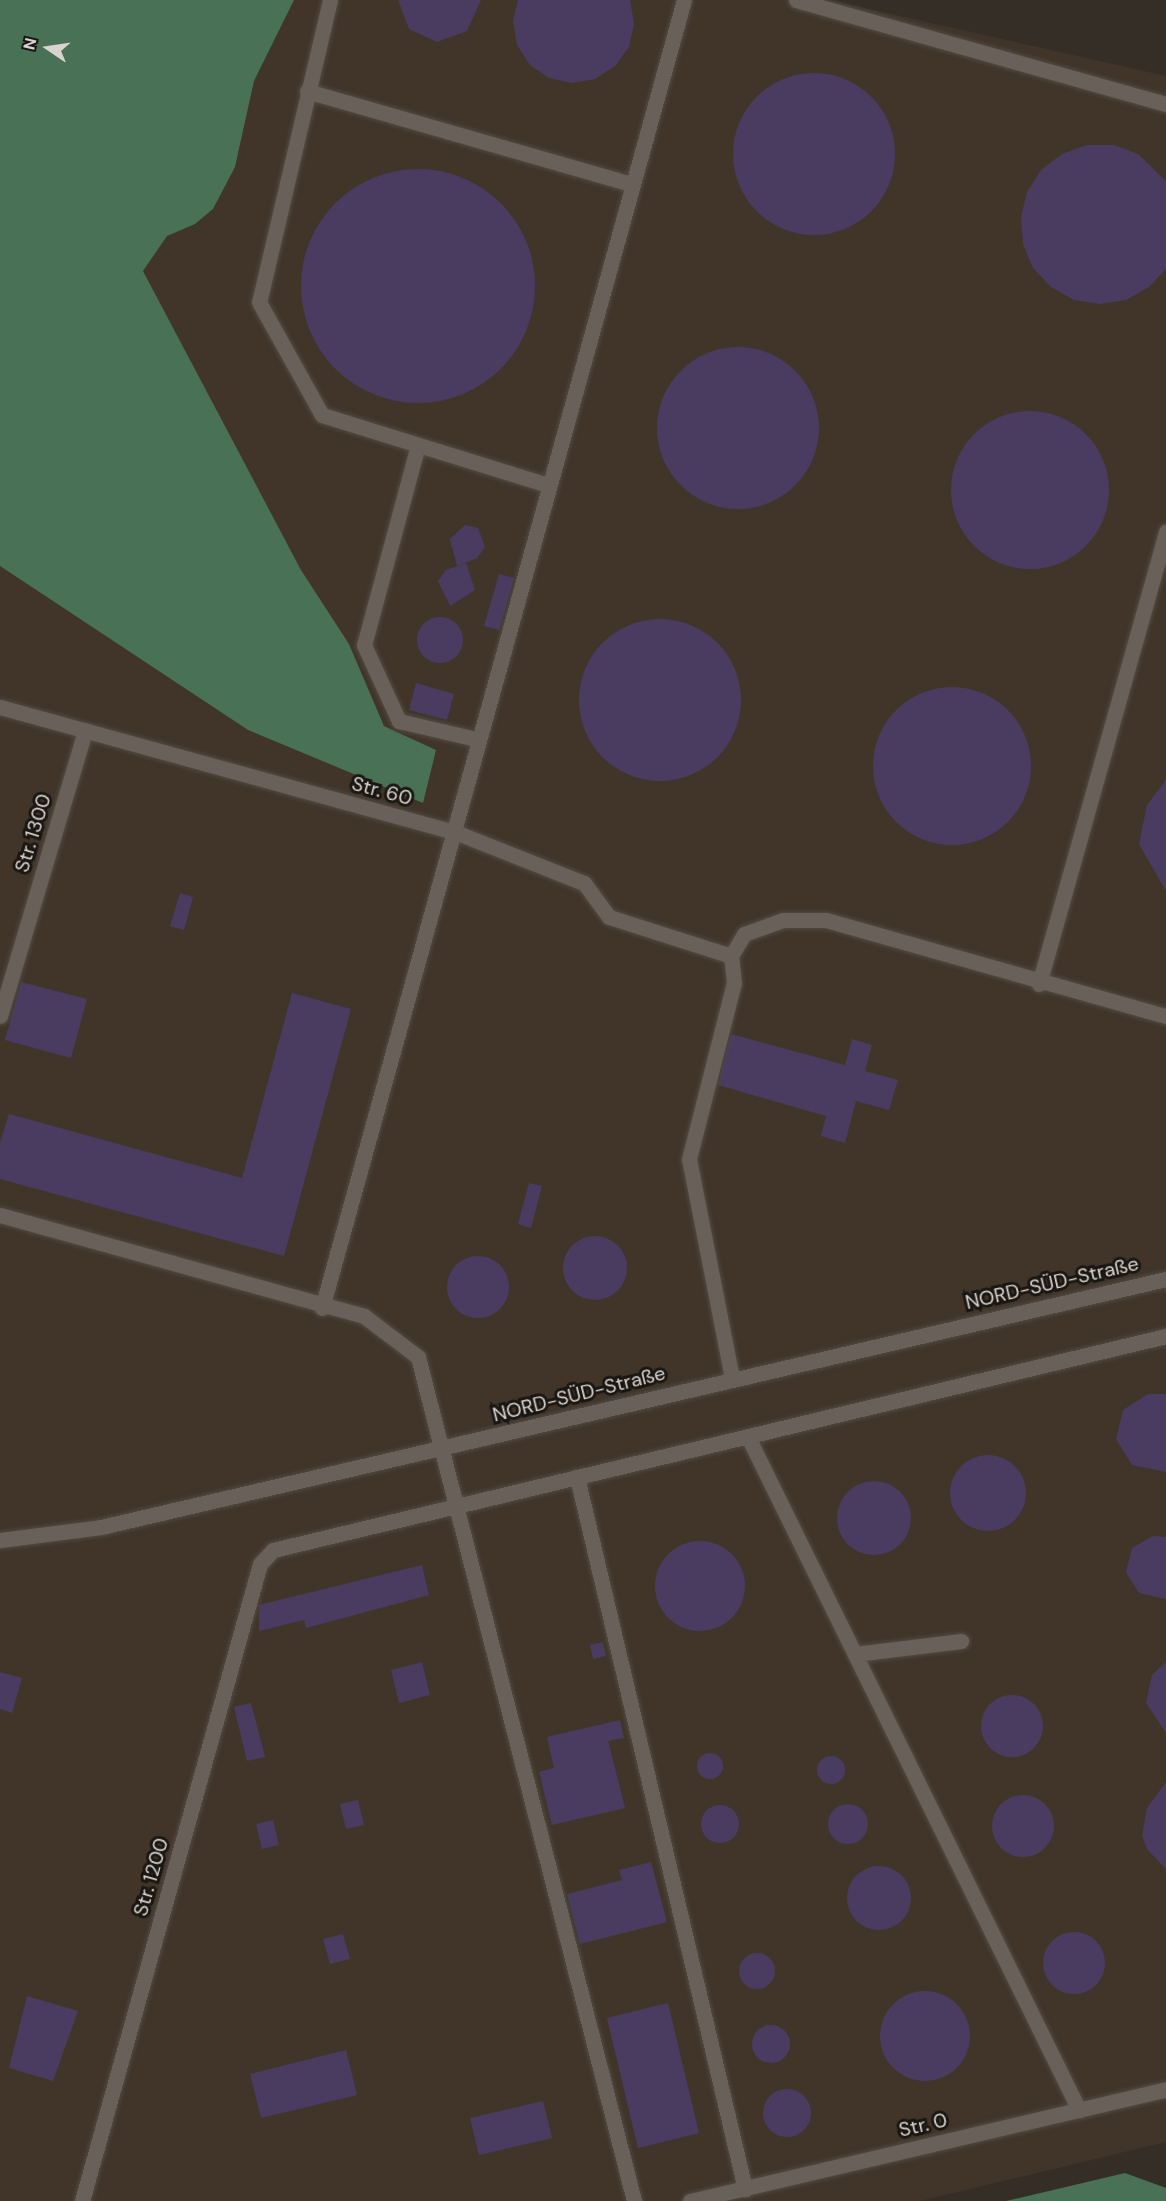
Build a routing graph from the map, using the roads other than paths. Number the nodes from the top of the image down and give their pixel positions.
1 (330, 0) edge
2 (684, 0) edge
3 (796, 0) edge
4 (307, 91) junction
5 (1166, 104) edge
6 (631, 184) junction
7 (418, 445) junction
8 (548, 485) junction
9 (1166, 531) edge
10 (0, 707) edge
11 (85, 730) junction
12 (476, 739) junction
13 (455, 832) junction
14 (731, 956) junction
15 (1039, 984) junction
16 (0, 1016) edge
17 (1166, 1016) edge
18 (0, 1215) edge
19 (1166, 1278) edge
20 (322, 1308) junction
21 (1166, 1336) edge
22 (732, 1378) junction
23 (749, 1439) junction
24 (441, 1448) junction
25 (578, 1477) junction
26 (455, 1507) junction
27 (0, 1540) edge
28 (961, 1641) dead end
29 (855, 1654) junction
30 (1166, 2089) edge
31 (1079, 2110) junction
32 (745, 2189) junction
33 (82, 2201) edge
34 (634, 2201) edge
35 (690, 2201) edge

1 - 4 lane
2 - 6 lane
3 - 5 lane
4 - 6 lane
4 - 7 lane
6 - 8 lane
7 - 8 lane
7 - 12 lane
8 - 12 lane
9 - 15 lane
10 - 11 lane, Str. 60
11 - 13 lane, Str. 60
11 - 16 lane, Str. 1300
12 - 13 lane
13 - 14 lane, Str. 60
13 - 20 lane
14 - 15 lane
14 - 22 lane
15 - 17 lane
18 - 20 lane
19 - 22 lane, NORD-SÜD-Straße
20 - 24 lane
21 - 23 lane
22 - 24 lane, NORD-SÜD-Straße
23 - 25 lane
23 - 29 lane
24 - 26 lane
24 - 27 lane, NORD-SÜD-Straße
25 - 26 lane
25 - 32 lane
26 - 33 lane, Str. 1200
26 - 34 lane
28 - 29 lane
29 - 31 lane
30 - 31 lane, Str. 0
31 - 32 lane, Str. 0
32 - 35 lane, Str. 0

